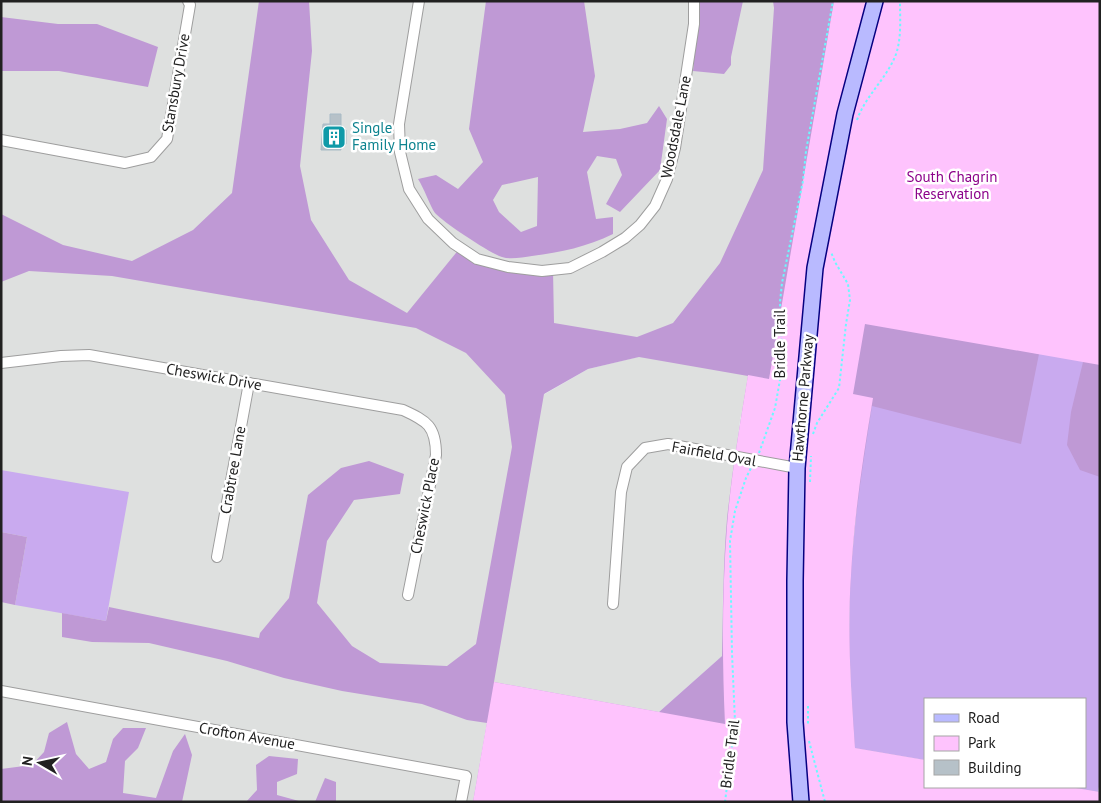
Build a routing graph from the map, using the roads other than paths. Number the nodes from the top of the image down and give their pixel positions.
1 (188, 1) edge
2 (418, 1) edge
3 (694, 1) edge
4 (875, 1) edge
5 (1, 140) edge
6 (1, 363) edge
7 (249, 383) junction
8 (424, 420) joint
9 (797, 468) junction
10 (217, 557) dead end
11 (408, 595) dead end
12 (613, 604) dead end
13 (1, 691) edge
14 (461, 802) edge
15 (801, 802) edge

1 - 5 street, Stansbury Drive
2 - 3 street, Woodsdale Lane
4 - 9 street, Hawthorne Parkway
6 - 7 street, Cheswick Drive
7 - 8 street, Cheswick Drive
7 - 10 street, Crabtree Lane
8 - 11 street, Cheswick Place
9 - 12 street, Fairfield Oval
9 - 15 street, Hawthorne Parkway
13 - 14 street, Crofton Avenue

